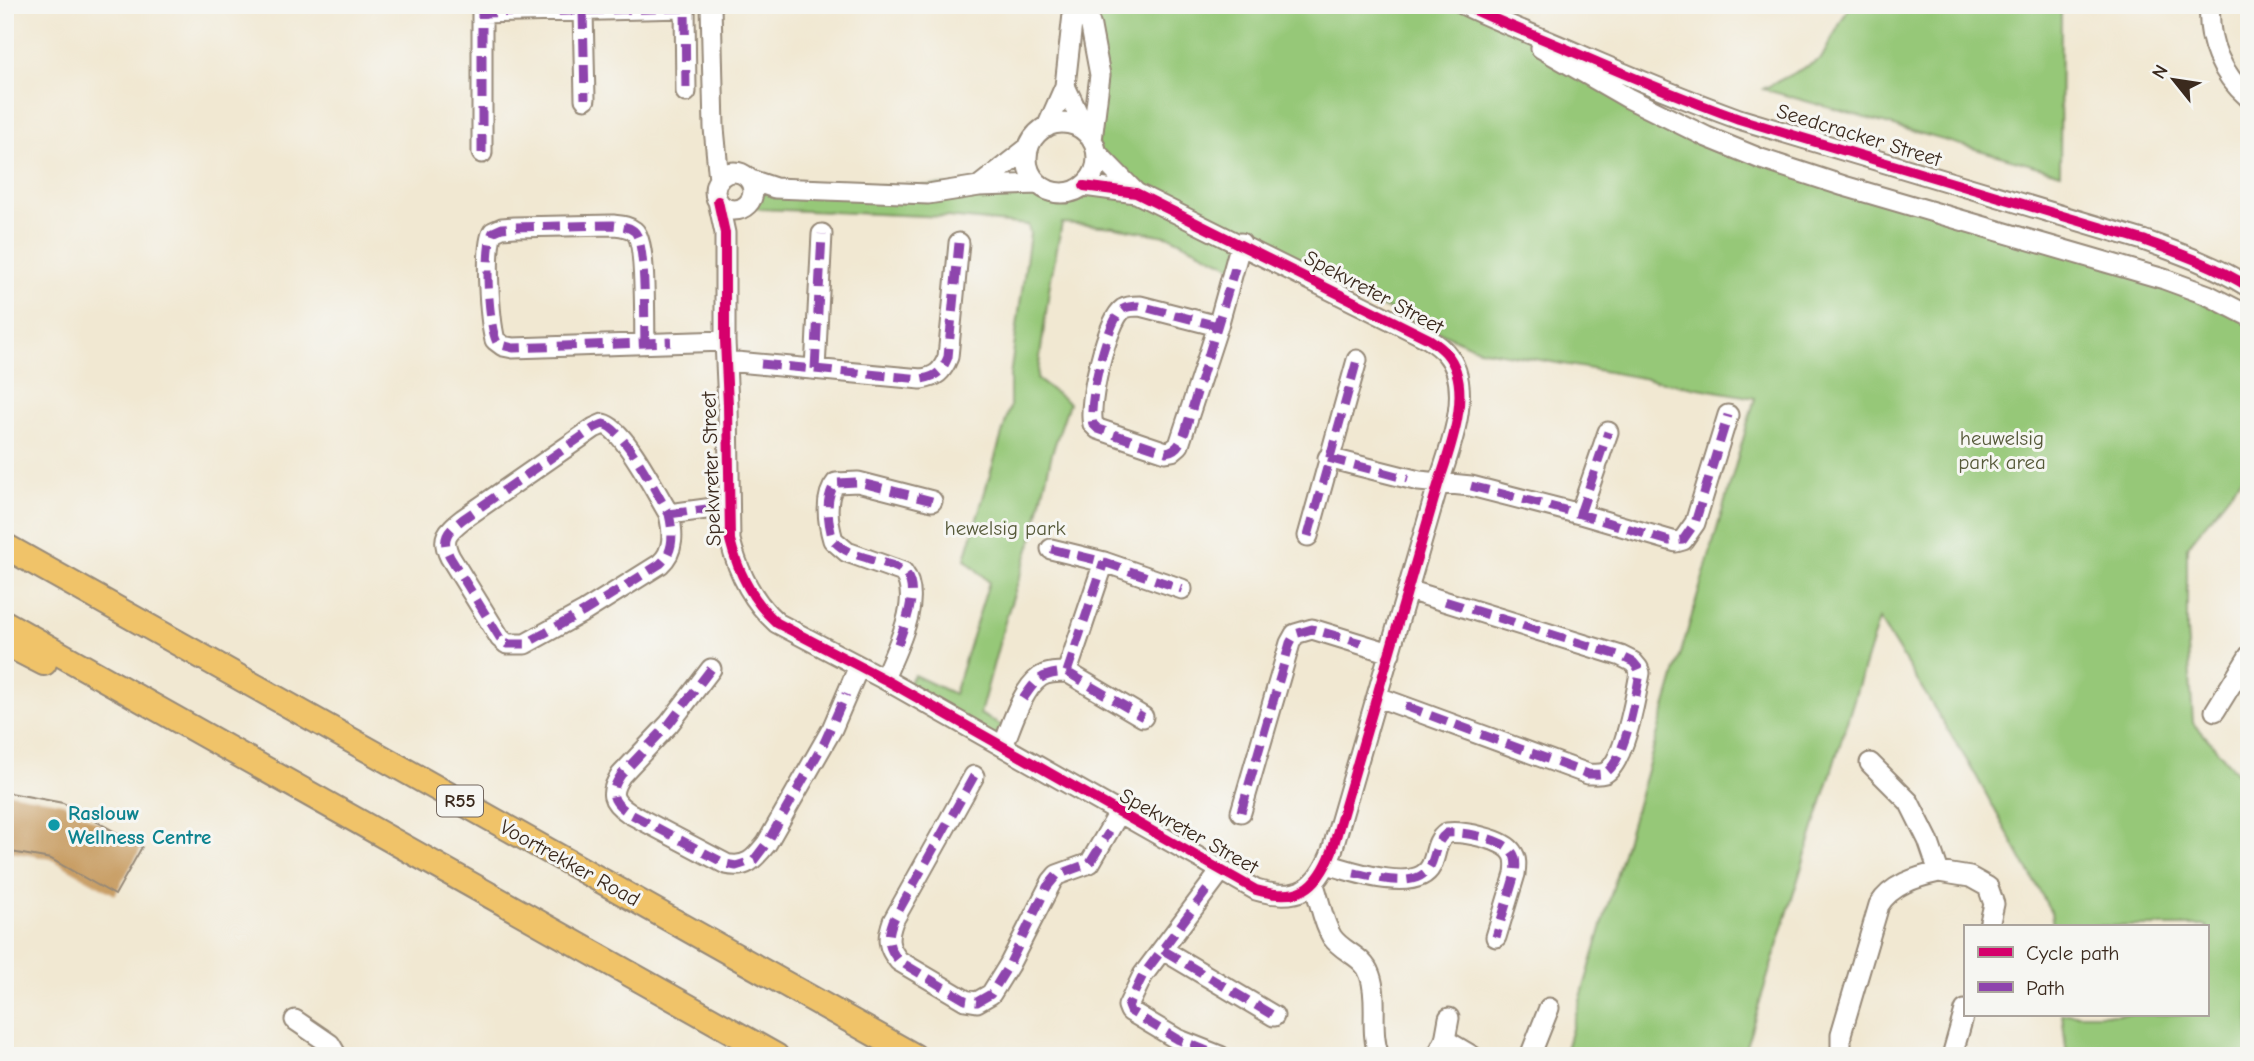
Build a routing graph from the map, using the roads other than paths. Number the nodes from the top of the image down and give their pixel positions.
1 (711, 5) edge
2 (1074, 5) edge
3 (1084, 5) edge
4 (1464, 5) edge
5 (2210, 5) edge
6 (554, 8) edge
7 (583, 11) junction
8 (1504, 25) junction
9 (1065, 86) junction
10 (686, 92) dead end
11 (2249, 98) edge
12 (585, 99) dead end
13 (1047, 127) junction
14 (1093, 143) junction
15 (1030, 147) junction
16 (482, 153) dead end
17 (740, 182) junction
18 (1039, 184) junction
19 (979, 186) junction
20 (1084, 186) junction
21 (1136, 193) junction
22 (727, 205) junction
23 (822, 234) dead end
24 (959, 243) dead end
25 (1241, 243) junction
26 (2249, 287) edge
27 (2249, 316) edge
28 (1218, 326) junction
29 (725, 341) junction
30 (645, 344) junction
31 (1357, 360) dead end
32 (726, 361) junction
33 (815, 369) junction
34 (1728, 415) dead end
35 (1608, 432) dead end
36 (1328, 458) junction
37 (1437, 485) junction
38 (932, 501) dead end
39 (728, 506) junction
40 (669, 514) junction
41 (1580, 514) junction
42 (1308, 536) dead end
43 (5, 546) edge
44 (1051, 550) dead end
45 (1104, 562) junction
46 (1182, 589) dead end
47 (1408, 590) junction
48 (5, 623) edge
49 (5, 643) edge
50 (1390, 653) junction
51 (2249, 656) edge
52 (859, 666) junction
53 (710, 669) dead end
54 (1067, 672) junction
55 (884, 679) junction
56 (1378, 696) junction
57 (2215, 711) dead end
58 (1143, 717) dead end
59 (207, 736) junction
60 (1003, 746) junction
61 (1870, 763) dead end
62 (974, 776) dead end
63 (1241, 812) dead end
64 (1119, 813) junction
65 (1327, 864) junction
66 (1221, 871) junction
67 (1938, 872) junction
68 (1314, 885) junction
69 (1989, 925) edge
70 (1496, 937) dead end
71 (1163, 950) junction
72 (1549, 1008) dead end
73 (1964, 1014) edge
74 (1274, 1016) dead end
75 (1449, 1018) dead end
76 (295, 1020) dead end
77 (1441, 1048) edge
78 (337, 1056) edge
79 (776, 1056) edge
80 (915, 1056) edge
81 (1220, 1056) edge
82 (1379, 1056) edge
83 (1472, 1056) edge
84 (1530, 1056) edge
85 (1845, 1056) edge
86 (1952, 1056) edge

1 - 17 street
2 - 9 street
3 - 14 street
4 - 8 street, Seedcracker Street
5 - 11 street
6 - 7 street
6 - 16 street
7 - 10 street
7 - 12 street
8 - 26 street, Seedcracker Street
8 - 27 street, Seedcracker Street
9 - 13 street
9 - 14 street
13 - 14 street
13 - 15 street
14 - 20 street
14 - 21 street, Spekvreter Street
15 - 18 street
15 - 19 street
17 - 19 street
17 - 22 street
17 - 22 street
18 - 19 street
18 - 20 street
20 - 21 street, Spekvreter Street
21 - 25 street, Spekvreter Street
22 - 29 street, Spekvreter Street
23 - 33 street
24 - 33 street
25 - 28 street
25 - 37 street, Spekvreter Street
28 - 28 street
29 - 30 street
29 - 32 street, Spekvreter Street
30 - 30 street
31 - 36 street
32 - 33 street
32 - 39 street, Spekvreter Street
34 - 41 street
35 - 41 street
36 - 37 street
36 - 42 street
37 - 41 street
37 - 47 street, Spekvreter Street
38 - 55 street
39 - 40 street
39 - 52 street, Spekvreter Street
40 - 40 street
43 - 80 main road, Voortrekker Road / R55
44 - 45 street
45 - 46 street
45 - 54 street
47 - 50 street, Spekvreter Street
47 - 56 street
48 - 59 main road
49 - 59 main road
50 - 56 street, Spekvreter Street
50 - 63 street
51 - 57 street
52 - 53 street
52 - 55 street, Spekvreter Street
54 - 58 street
54 - 60 street
55 - 60 street, Spekvreter Street
56 - 65 street, Spekvreter Street
59 - 79 main road
60 - 64 street, Spekvreter Street
61 - 67 street
62 - 64 street
64 - 66 street, Spekvreter Street
65 - 68 street, Spekvreter Street
65 - 70 street
66 - 68 street, Spekvreter Street
66 - 71 street
67 - 69 street
67 - 85 street
68 - 82 street
71 - 74 street
71 - 81 street
72 - 84 street
73 - 86 street
75 - 77 street
76 - 78 street
77 - 83 street

